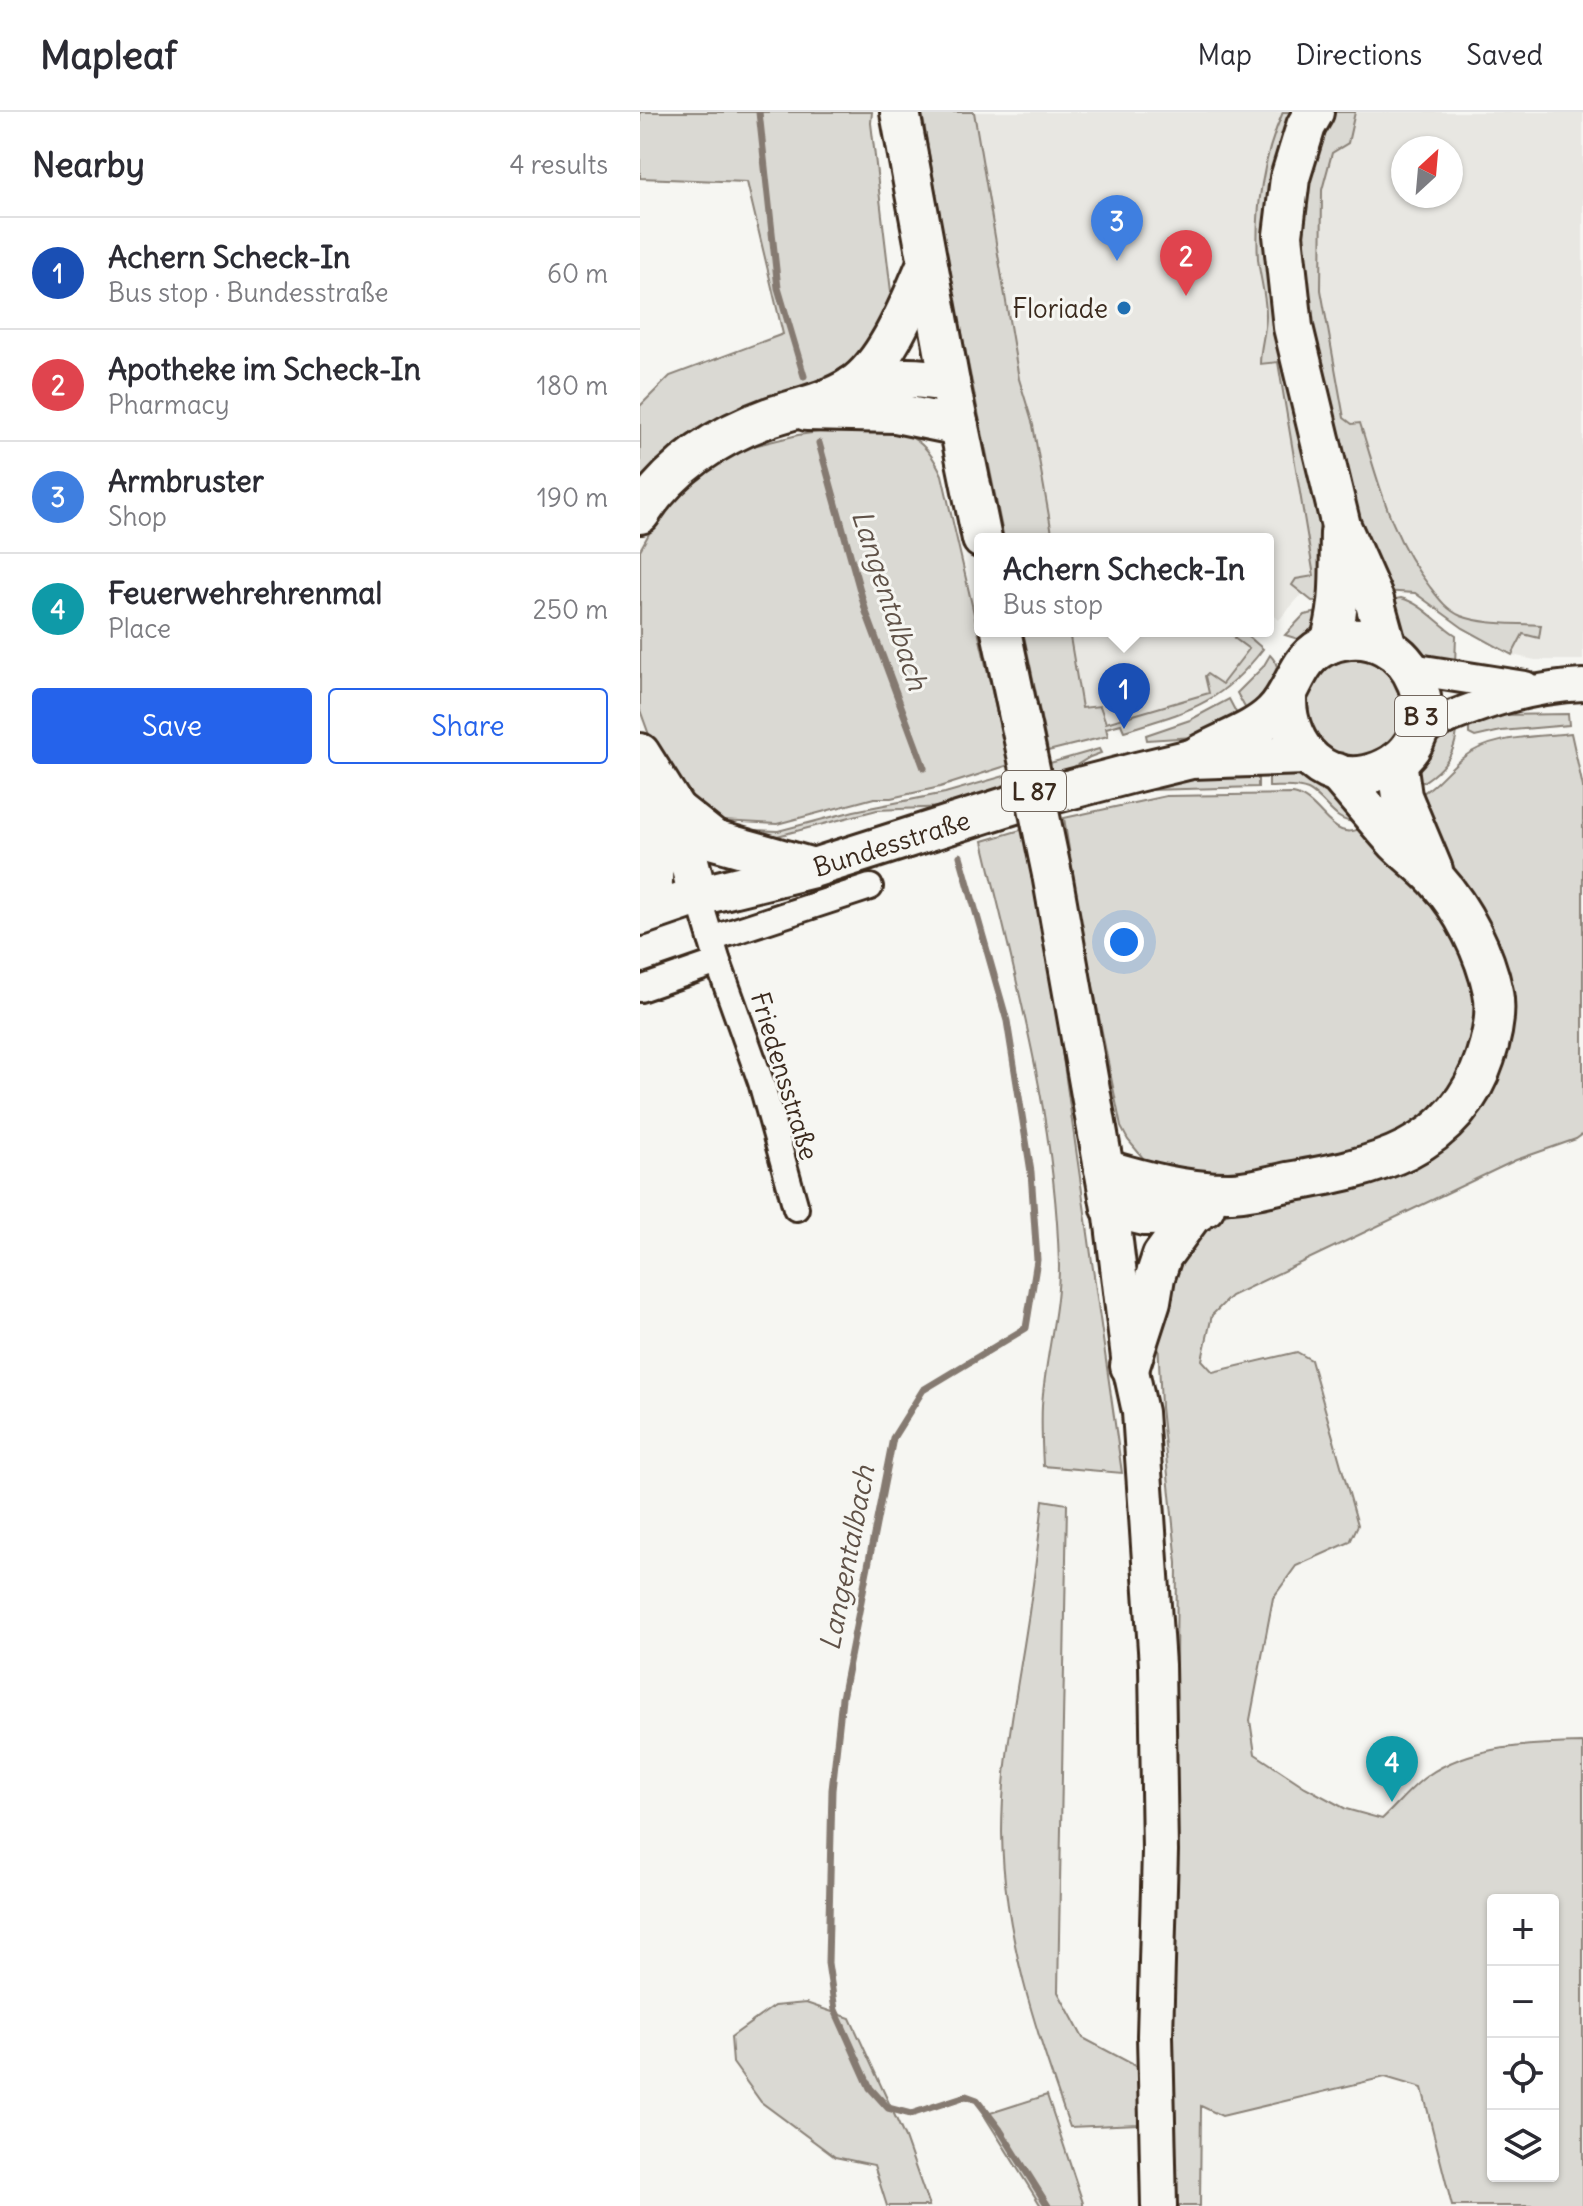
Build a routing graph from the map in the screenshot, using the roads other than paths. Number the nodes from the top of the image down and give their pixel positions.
1 (900, 112) edge
2 (1314, 112) edge
3 (927, 263) junction
4 (950, 383) junction
5 (852, 386) junction
6 (795, 411) junction
7 (959, 426) junction
8 (640, 514) edge
9 (1341, 526) junction
10 (981, 533) edge
11 (1002, 637) edge
12 (1329, 644) junction
13 (1399, 658) junction
14 (1583, 685) edge
15 (1535, 689) junction
16 (1287, 698) junction
17 (1419, 730) junction
18 (640, 753) edge
19 (1191, 759) junction
20 (1397, 761) junction
21 (1322, 764) junction
22 (640, 784) edge
23 (676, 810) junction
24 (813, 868) junction
25 (1437, 880) junction
26 (870, 887) dead end
27 (698, 896) junction
28 (646, 914) edge
29 (714, 950) junction
30 (640, 989) edge
31 (1104, 1169) junction
32 (1230, 1193) junction
33 (796, 1208) dead end
34 (1111, 1208) junction
35 (1192, 1215) junction
36 (1130, 1366) junction
37 (1159, 2206) edge

1 - 3 main road
2 - 9 main road, B 3
3 - 4 main road
3 - 5 main road
4 - 5 main road
4 - 7 main road
5 - 6 main road
6 - 7 main road
6 - 8 main road
7 - 10 main road
9 - 12 main road, B 3
9 - 13 main road, B 3
11 - 31 main road, L 87, bridge
12 - 13 main road
12 - 16 main road, B 3
13 - 15 street
13 - 17 main road, B 3
14 - 15 street
15 - 17 street
16 - 19 main road, B 3
16 - 21 main road
17 - 20 main road, B 3
18 - 23 main road
19 - 21 main road, B 3
19 - 24 main road, Bundesstraße / B 3
20 - 21 main road, B 3
20 - 25 main road
21 - 25 main road
22 - 28 main road
23 - 24 main road
23 - 27 main road
24 - 27 main road, Bundesstraße / B 3
25 - 32 main road
26 - 29 street
27 - 28 main road, Bundesstraße / B 3
27 - 29 street, Friedensstraße
29 - 30 street
29 - 33 street, Friedensstraße
31 - 32 main road
31 - 34 main road, L 87
32 - 35 main road
34 - 35 main road
34 - 36 main road, L 87
35 - 36 main road
36 - 37 main road, L 87

